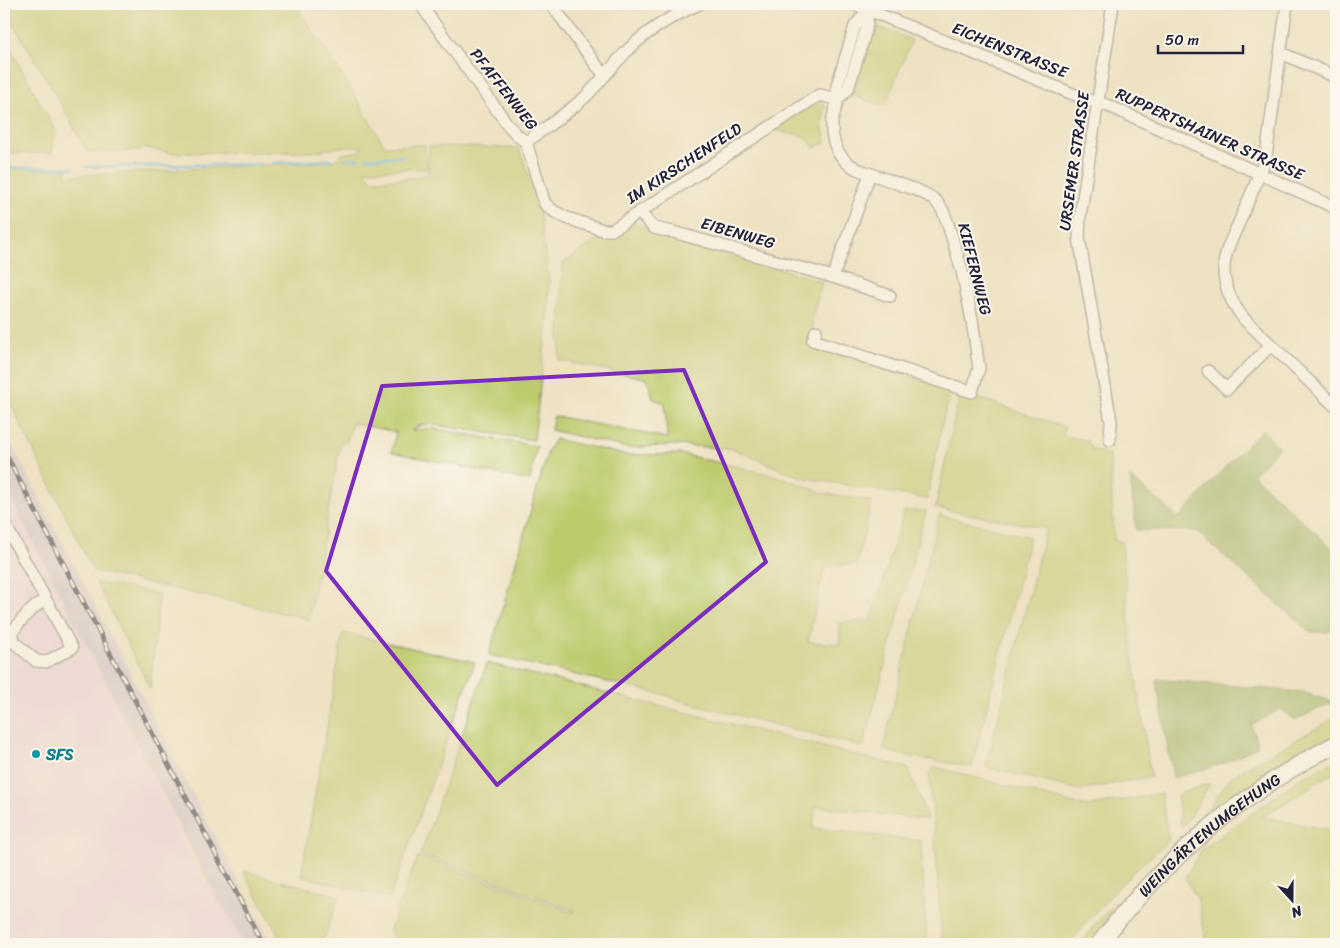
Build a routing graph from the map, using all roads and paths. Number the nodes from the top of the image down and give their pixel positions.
1 (420, 4) edge
2 (550, 4) edge
3 (699, 4) edge
4 (854, 4) edge
5 (1113, 4) edge
6 (1287, 4) edge
7 (679, 8) edge
8 (868, 10) junction
9 (1281, 54) junction
10 (606, 75) junction
11 (1336, 77) edge
12 (838, 99) junction
13 (1098, 103) junction
14 (526, 142) junction
15 (870, 174) junction
16 (1260, 174) junction
17 (544, 204) joint
18 (1336, 208) edge
19 (639, 212) junction
20 (833, 276) junction
21 (890, 296) dead end
22 (816, 331) dead end
23 (1271, 345) junction
24 (1208, 371) dead end
25 (1336, 406) edge
26 (1110, 440) dead end
27 (4, 524) edge
28 (45, 600) junction
29 (1336, 744) edge
30 (1099, 944) edge

1 - 14 street, PFAFFENWEG
2 - 10 street
3 - 7 street
4 - 8 street, EICHENSTRASSE
5 - 13 street, URSEMER STRASSE
6 - 9 street
7 - 10 street
8 - 12 street, KIEFERNWEG
8 - 13 street, EICHENSTRASSE
9 - 11 street
9 - 16 street
10 - 14 street
12 - 15 street, KIEFERNWEG
12 - 19 street, IM KIRSCHENFELD
13 - 16 street, RUPPERTSHAINER STRASSE
13 - 26 street, URSEMER STRASSE
14 - 17 street, PFAFFENWEG
15 - 20 street
15 - 22 street, KIEFERNWEG
16 - 18 street, RUPPERTSHAINER STRASSE
16 - 23 street
17 - 19 street, IM KIRSCHENFELD
19 - 20 street, EIBENWEG
20 - 21 street, EIBENWEG
23 - 24 street
23 - 25 street
27 - 28 street
28 - 28 street
29 - 30 main road, WEINGÄRTENUMGEHUNG

